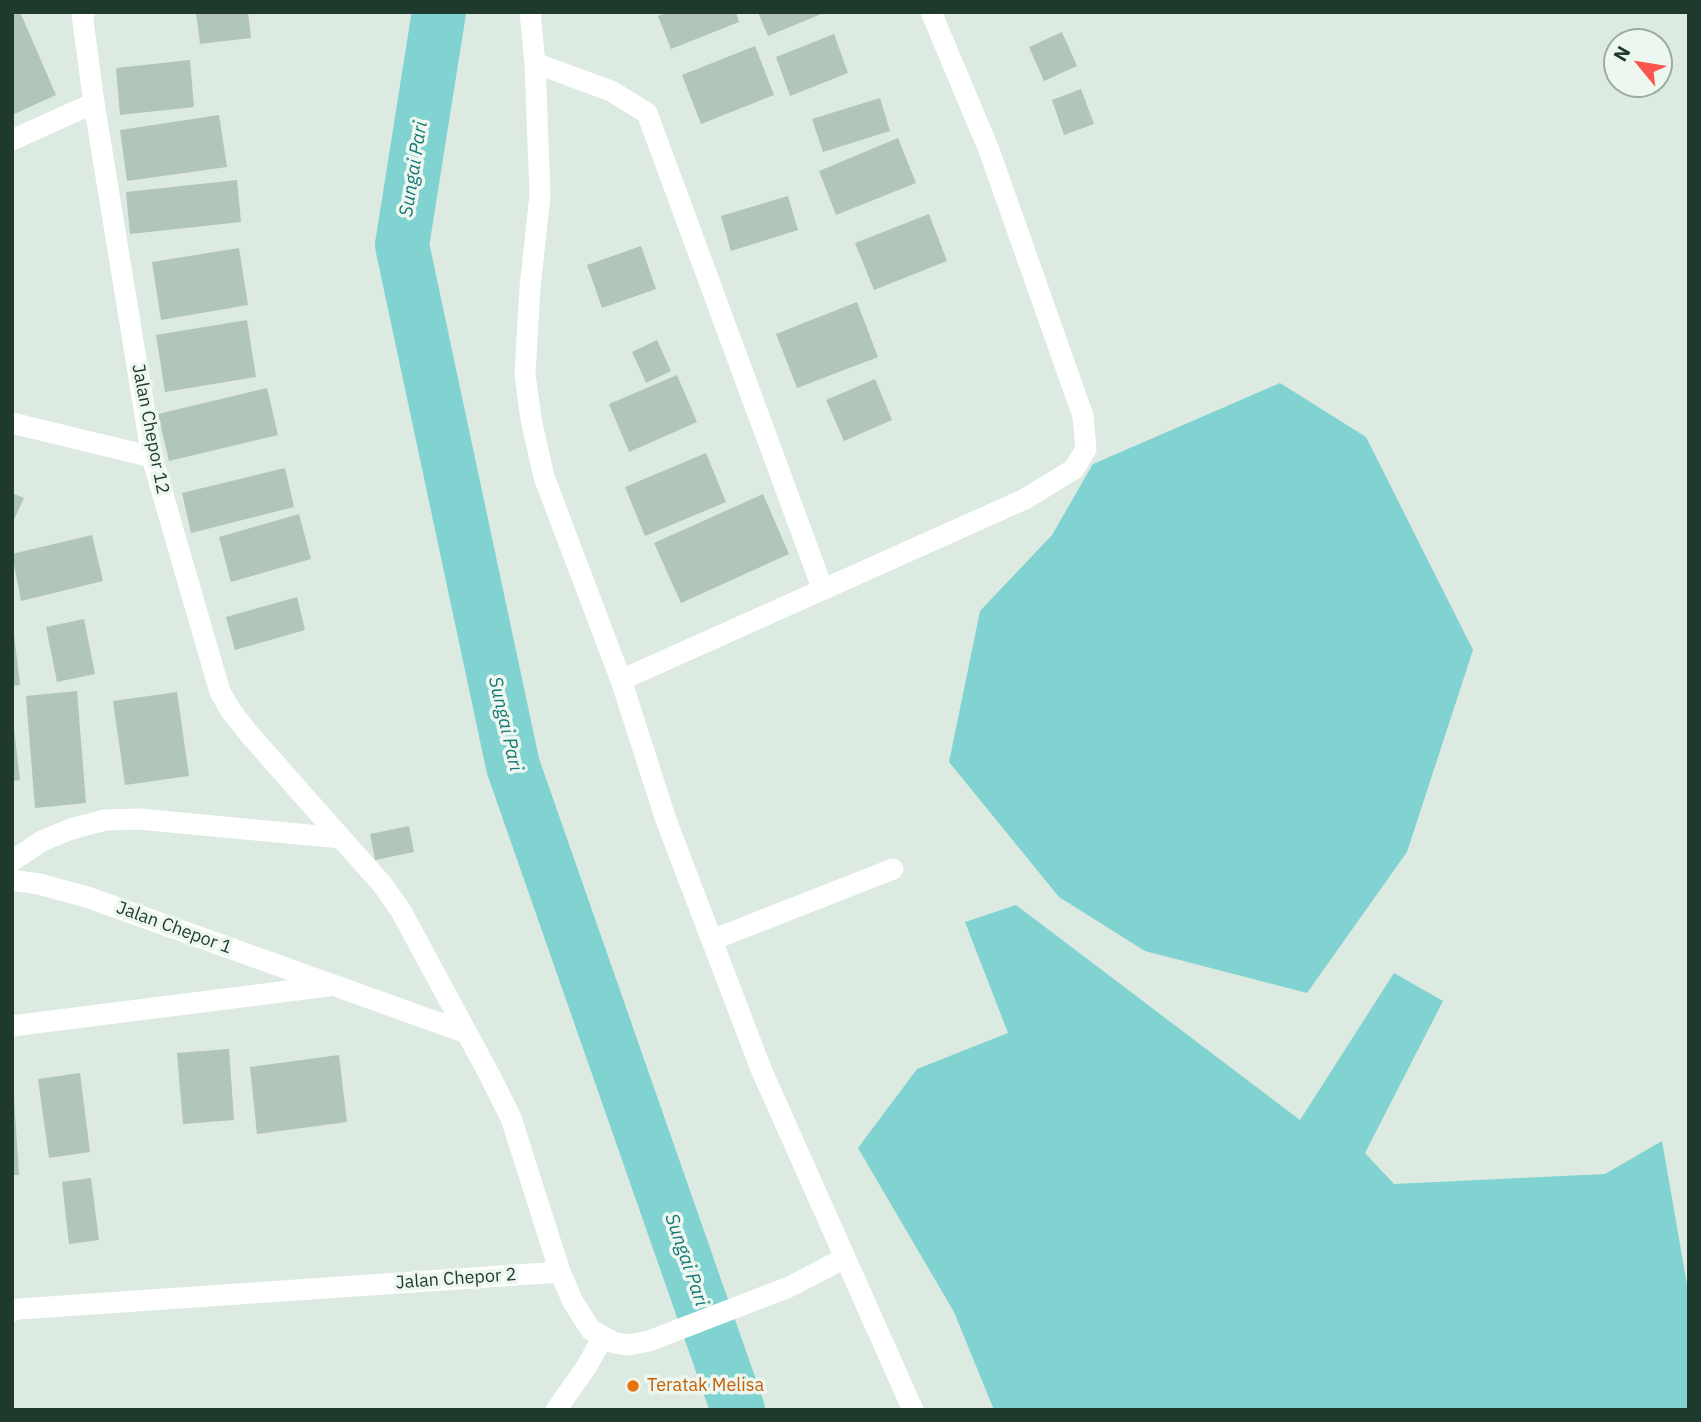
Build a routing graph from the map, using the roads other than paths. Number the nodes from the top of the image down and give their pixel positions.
1 (530, 12) edge
2 (931, 12) edge
3 (83, 13) edge
4 (535, 63) junction
5 (94, 103) junction
6 (12, 140) edge
7 (12, 423) edge
8 (152, 457) junction
9 (823, 590) junction
10 (621, 680) junction
11 (341, 838) junction
12 (12, 861) edge
13 (893, 869) dead end
14 (12, 880) edge
15 (712, 940) junction
16 (334, 986) junction
17 (12, 1026) edge
18 (467, 1033) junction
19 (845, 1258) junction
20 (560, 1272) junction
21 (12, 1311) edge
22 (603, 1337) junction
23 (556, 1410) edge
24 (913, 1410) edge

1 - 4 street
2 - 9 street
3 - 5 street, Jalan Chepor 12
4 - 9 street
4 - 10 street
5 - 6 street
5 - 8 street, Jalan Chepor 12
7 - 8 street
8 - 11 street, Jalan Chepor 12
9 - 10 street
10 - 15 street
11 - 12 street
11 - 18 street, Jalan Chepor 12
13 - 15 street
14 - 16 street, Jalan Chepor 1
15 - 19 street
16 - 17 street, Jalan Chepor 1
16 - 18 street, Jalan Chepor 1
18 - 20 street, Jalan Chepor 12
19 - 22 street
19 - 24 street
20 - 21 street, Jalan Chepor 2
20 - 22 street
22 - 23 street

